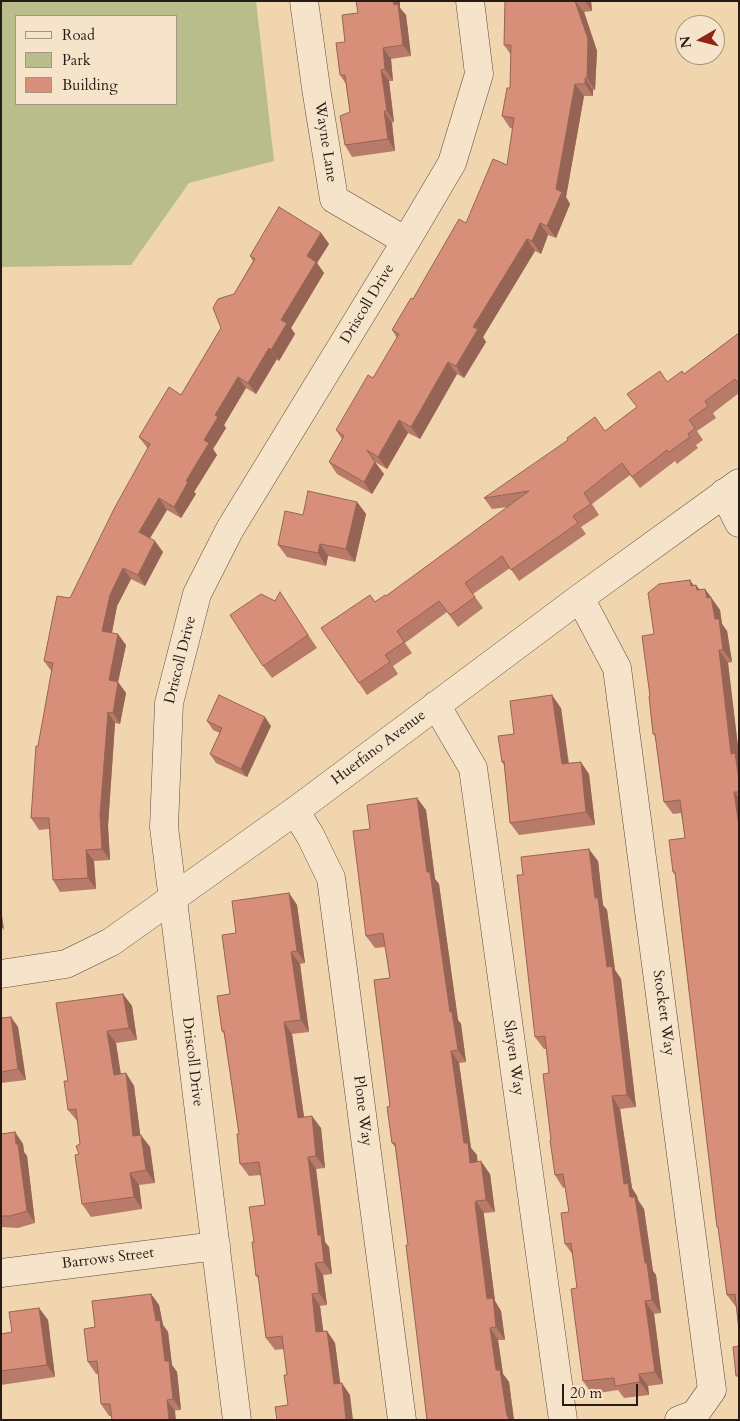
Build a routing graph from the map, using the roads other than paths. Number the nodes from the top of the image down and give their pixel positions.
1 (304, 1) edge
2 (470, 1) edge
3 (406, 241) junction
4 (732, 488) edge
5 (739, 523) edge
6 (580, 598) junction
7 (436, 705) junction
8 (295, 811) junction
9 (172, 898) junction
10 (1, 974) edge
11 (216, 1246) junction
12 (1, 1273) edge
13 (237, 1420) edge
14 (402, 1420) edge
15 (563, 1420) edge
16 (679, 1420) edge

1 - 3 street, Wayne Lane
2 - 3 street, Driscoll Drive
3 - 9 street, Driscoll Drive
4 - 5 street
4 - 6 street, Huerfano Avenue
6 - 7 street, Huerfano Avenue
6 - 16 street, Stockett Way
7 - 8 street, Huerfano Avenue
7 - 15 street, Slayen Way
8 - 9 street, Huerfano Avenue
8 - 14 street, Plone Way
9 - 10 street, Huerfano Avenue
9 - 11 street, Driscoll Drive
11 - 12 street, Barrows Street
11 - 13 street, Driscoll Drive

